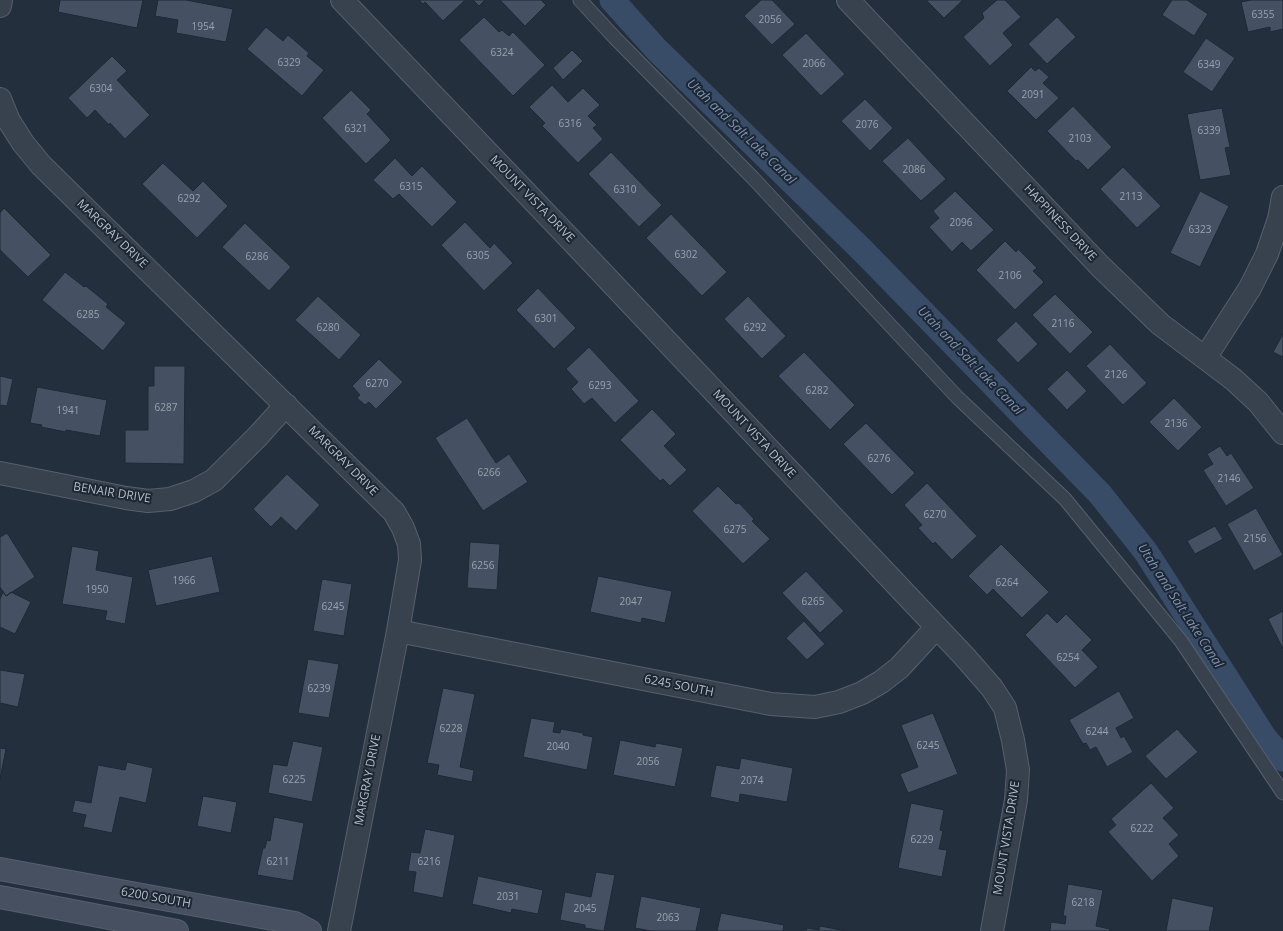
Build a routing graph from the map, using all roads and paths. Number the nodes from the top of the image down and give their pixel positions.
1 (1, 0) edge
2 (342, 0) edge
3 (580, 0) edge
4 (848, 0) edge
5 (0, 6) edge
6 (0, 99) edge
7 (1283, 197) edge
8 (1205, 358) junction
9 (286, 405) junction
10 (1283, 433) edge
11 (0, 473) edge
12 (936, 628) junction
13 (398, 631) junction
14 (1283, 793) edge
15 (0, 869) edge
16 (0, 897) edge
17 (177, 931) edge
18 (310, 931) edge
19 (339, 931) edge
20 (992, 931) edge

1 - 5 street
2 - 12 street, MOUNT VISTA DRIVE
3 - 14 lane
4 - 8 street, HAPPINESS DRIVE
6 - 9 street, MARGRAY DRIVE
7 - 8 street
8 - 10 street, HAPPINESS DRIVE
9 - 11 street, BENAIR DRIVE
9 - 13 street, MARGRAY DRIVE
12 - 13 street, 6245 SOUTH
12 - 20 street, MOUNT VISTA DRIVE
13 - 19 street, MARGRAY DRIVE
15 - 18 main road, 6200 SOUTH
16 - 17 main road

